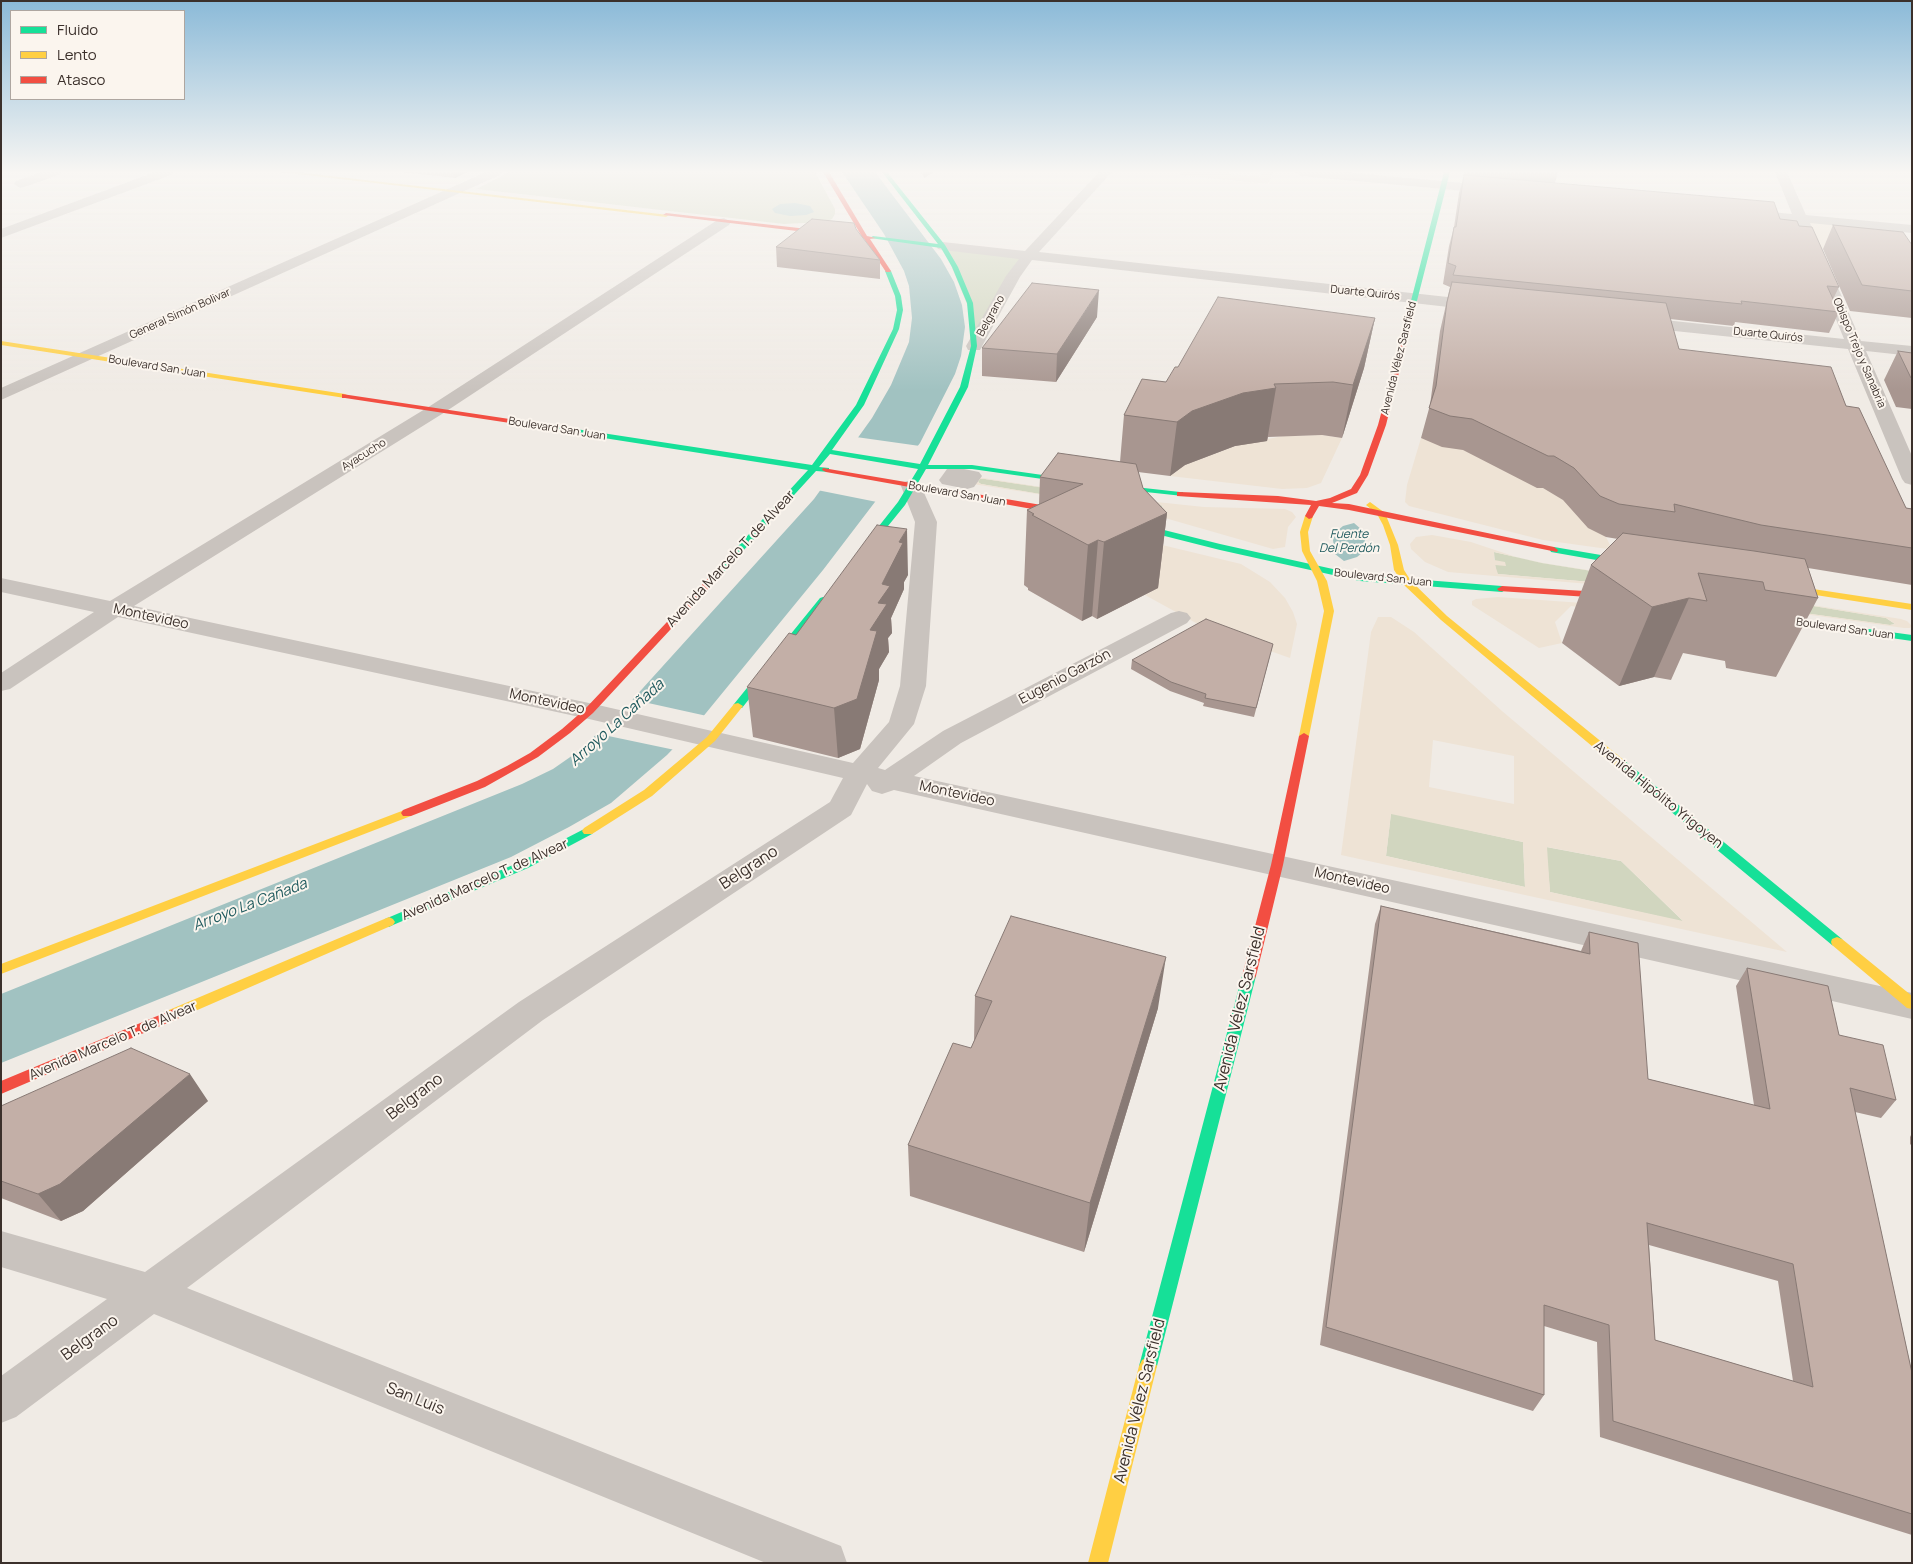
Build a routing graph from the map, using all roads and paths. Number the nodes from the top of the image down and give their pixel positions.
1 (340, 245) edge
2 (689, 245) edge
3 (871, 245) edge
4 (933, 245) edge
5 (1038, 245) edge
6 (1429, 245) edge
7 (1813, 245) edge
8 (943, 246) junction
9 (1028, 256) junction
10 (1415, 299) junction
11 (1502, 308) edge
12 (1620, 320) edge
13 (1, 343) edge
14 (110, 345) junction
15 (1855, 345) junction
16 (974, 346) junction
17 (130, 348) dead end
18 (89, 349) junction
19 (1912, 351) edge
20 (1, 395) edge
21 (455, 398) junction
22 (474, 401) dead end
23 (436, 403) junction
24 (822, 451) junction
25 (813, 468) junction
26 (917, 477) junction
27 (1912, 478) edge
28 (1360, 484) junction
29 (1317, 504) junction
30 (1381, 513) junction
31 (1078, 514) edge
32 (1113, 521) edge
33 (1651, 567) edge
34 (850, 568) edge
35 (1317, 569) junction
36 (1407, 583) junction
37 (1, 584) edge
38 (1771, 586) edge
39 (831, 590) edge
40 (1634, 598) edge
41 (1912, 607) edge
42 (114, 610) junction
43 (1754, 616) edge
44 (1179, 618) dead end
45 (1912, 638) edge
46 (1, 684) edge
47 (589, 711) junction
48 (901, 724) junction
49 (952, 737) junction
50 (711, 739) junction
51 (859, 773) junction
52 (892, 780) junction
53 (841, 808) junction
54 (1277, 864) junction
55 (1, 969) edge
56 (1912, 1005) edge
57 (1, 1088) edge
58 (1, 1249) edge
59 (152, 1293) junction
60 (1, 1402) edge
61 (824, 1563) edge
62 (1098, 1563) edge

1 - 14 street, General Simón Bolivar
2 - 21 street, Ayacucho
3 - 24 main road, Avenida Marcelo T. de Alvear
4 - 8 main road, Duarte Quirós
5 - 9 street, Belgrano
6 - 10 main road, Avenida Vélez Sarsfield
7 - 15 street, Obispo Trejo y Sanabria
8 - 9 street, Duarte Quirós
8 - 16 main road
9 - 10 street, Duarte Quirós
9 - 16 street, Belgrano
10 - 11 street, Duarte Quirós
10 - 28 main road, Avenida Vélez Sarsfield
12 - 15 street, Duarte Quirós
13 - 18 main road, Boulevard San Juan
14 - 17 main road, Boulevard San Juan
14 - 18 street, General Simón Bolivar
15 - 19 street, Duarte Quirós
15 - 27 street, Obispo Trejo y Sanabria
16 - 26 main road
18 - 20 street, General Simón Bolivar
18 - 23 main road, Boulevard San Juan
21 - 22 main road
21 - 23 street, Ayacucho
23 - 25 main road, Boulevard San Juan
23 - 42 street, Ayacucho
24 - 25 main road, Avenida Marcelo T. de Alvear
24 - 26 main road, Boulevard San Juan
25 - 26 main road, Boulevard San Juan
25 - 47 main road, Avenida Marcelo T. de Alvear
26 - 29 main road, Boulevard San Juan
26 - 31 main road, Boulevard San Juan
26 - 34 main road
26 - 48 street, Belgrano
28 - 29 main road
28 - 30 main road
29 - 30 main road, Boulevard San Juan
29 - 35 main road, Avenida Vélez Sarsfield
30 - 33 main road, Boulevard San Juan
30 - 36 main road
32 - 35 main road, Boulevard San Juan
35 - 36 main road, Boulevard San Juan
35 - 54 main road, Avenida Vélez Sarsfield
36 - 40 main road, Boulevard San Juan
36 - 56 main road, Avenida Hipólito Yrigoyen
37 - 42 street, Montevideo
38 - 41 main road
39 - 50 main road, Avenida Marcelo T. de Alvear
42 - 46 street, Ayacucho
42 - 47 street, Montevideo
43 - 45 main road, Boulevard San Juan
44 - 49 street, Eugenio Garzón
47 - 50 street, Montevideo
47 - 55 main road, Avenida Marcelo T. de Alvear
48 - 49 street, Eugenio Garzón
48 - 51 street, Belgrano
49 - 52 street, Eugenio Garzón
50 - 51 street, Montevideo
50 - 57 main road, Avenida Marcelo T. de Alvear
51 - 52 street, Montevideo
51 - 53 street, Belgrano
52 - 53 street, Belgrano
52 - 54 street, Montevideo
53 - 59 street, Belgrano
54 - 56 street, Montevideo
54 - 62 main road, Avenida Vélez Sarsfield
58 - 59 street, San Luis
59 - 60 street, Belgrano
59 - 61 street, San Luis

